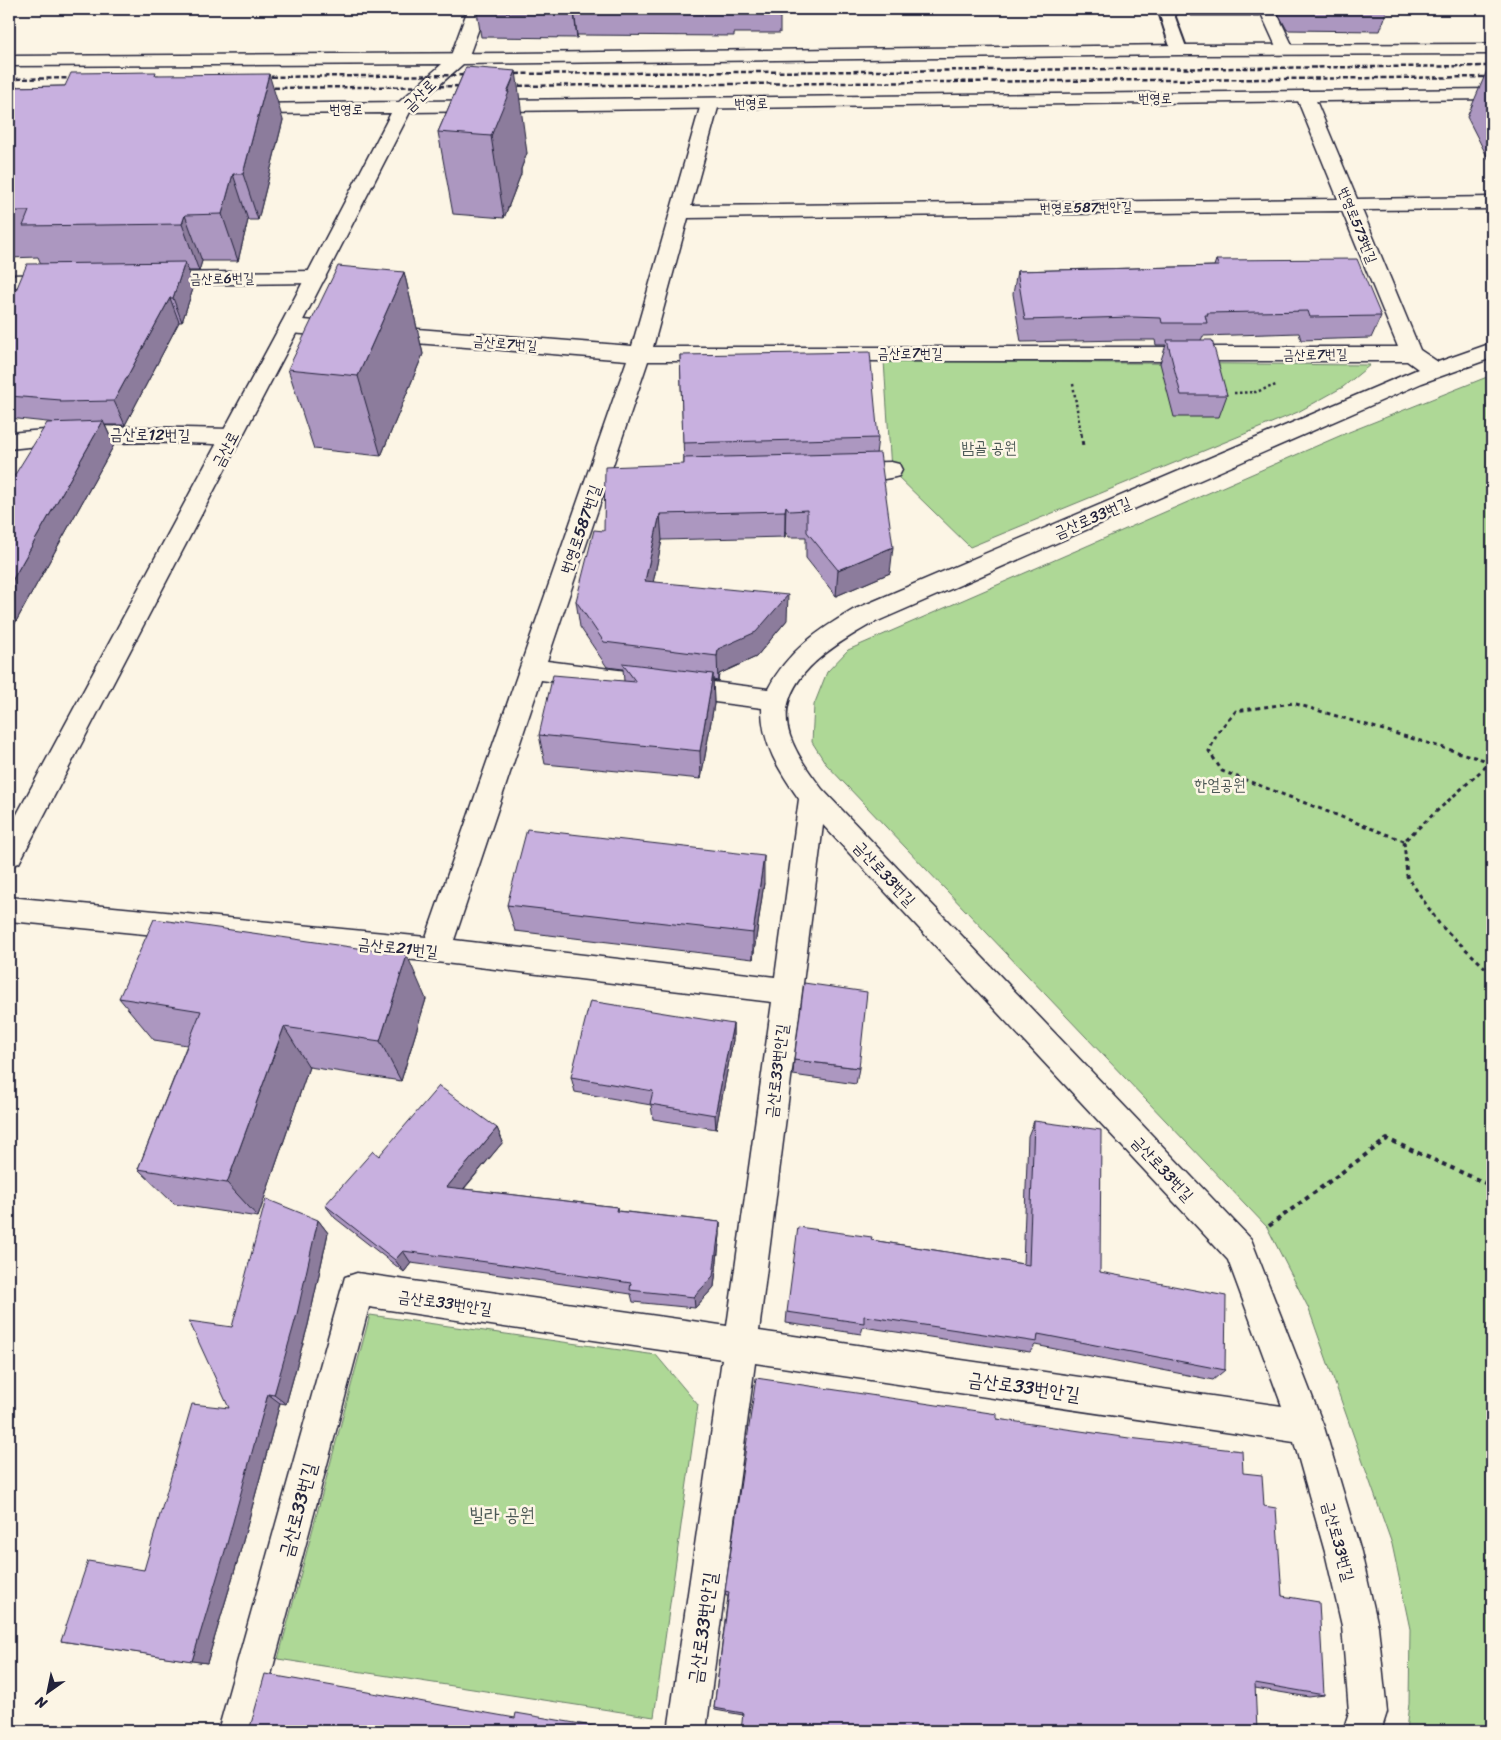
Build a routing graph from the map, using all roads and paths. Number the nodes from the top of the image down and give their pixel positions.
1 (477, 9) edge
2 (1165, 9) edge
3 (1267, 9) edge
4 (1285, 49) junction
5 (1492, 49) edge
6 (1179, 50) junction
7 (459, 58) junction
8 (9, 61) edge
9 (1492, 94) edge
10 (1305, 96) junction
11 (710, 104) junction
12 (402, 108) junction
13 (222, 109) edge
14 (1492, 203) edge
15 (1350, 204) junction
16 (680, 212) junction
17 (316, 277) junction
18 (130, 279) edge
19 (9, 280) edge
20 (71, 280) edge
21 (290, 326) junction
22 (1492, 350) edge
23 (640, 354) junction
24 (1411, 354) junction
25 (1435, 370) junction
26 (1077, 407) dead end
27 (231, 437) junction
28 (9, 441) edge
29 (1083, 446) dead end
30 (890, 470) dead end
31 (822, 472) edge
32 (533, 669) junction
33 (776, 700) junction
34 (1492, 761) edge
35 (813, 797) junction
36 (1404, 841) junction
37 (9, 855) edge
38 (9, 909) edge
39 (436, 950) junction
40 (1492, 974) edge
41 (787, 991) junction
42 (1492, 1186) edge
43 (1267, 1227) dead end
44 (357, 1289) joint
45 (741, 1346) junction
46 (1307, 1427) junction
47 (237, 1731) edge
48 (687, 1731) edge
49 (1362, 1731) edge

1 - 7 street
2 - 6 lane
3 - 4 street
4 - 5 street
4 - 6 street
6 - 7 street
7 - 8 street
7 - 12 street, 금산로
9 - 10 street, 번영로
10 - 11 street, 번영로
10 - 15 street, 번영로573번길
11 - 12 street, 번영로
11 - 16 street, 번영로587번길
12 - 13 street, 번영로
12 - 17 street, 금산로
14 - 15 street, 번영로587번안길
15 - 16 street, 번영로587번안길
15 - 24 street, 번영로573번길
16 - 23 street, 번영로587번길
17 - 18 street, 금산로6번길
17 - 21 street, 금산로
19 - 20 street
21 - 23 street, 금산로7번길
21 - 27 street, 금산로
22 - 25 street, 금산로33번길
23 - 24 street, 금산로7번길
23 - 32 street, 번영로587번길
24 - 25 street
25 - 33 street, 금산로33번길
26 - 29 path
27 - 28 street, 금산로12번길
27 - 37 street, 금산로
30 - 31 street
32 - 33 street
32 - 39 street, 번영로587번길
33 - 35 street, 금산로33번길
34 - 36 path
34 - 36 path
35 - 41 street, 금산로33번안길
35 - 46 street, 금산로33번길
36 - 40 path
38 - 39 street, 금산로21번길
39 - 41 street, 금산로21번길
41 - 45 street, 금산로33번안길
42 - 43 path
44 - 45 street, 금산로33번안길
44 - 47 street, 금산로33번길
45 - 46 street, 금산로33번안길
45 - 48 street, 금산로33번안길
46 - 49 street, 금산로33번길

